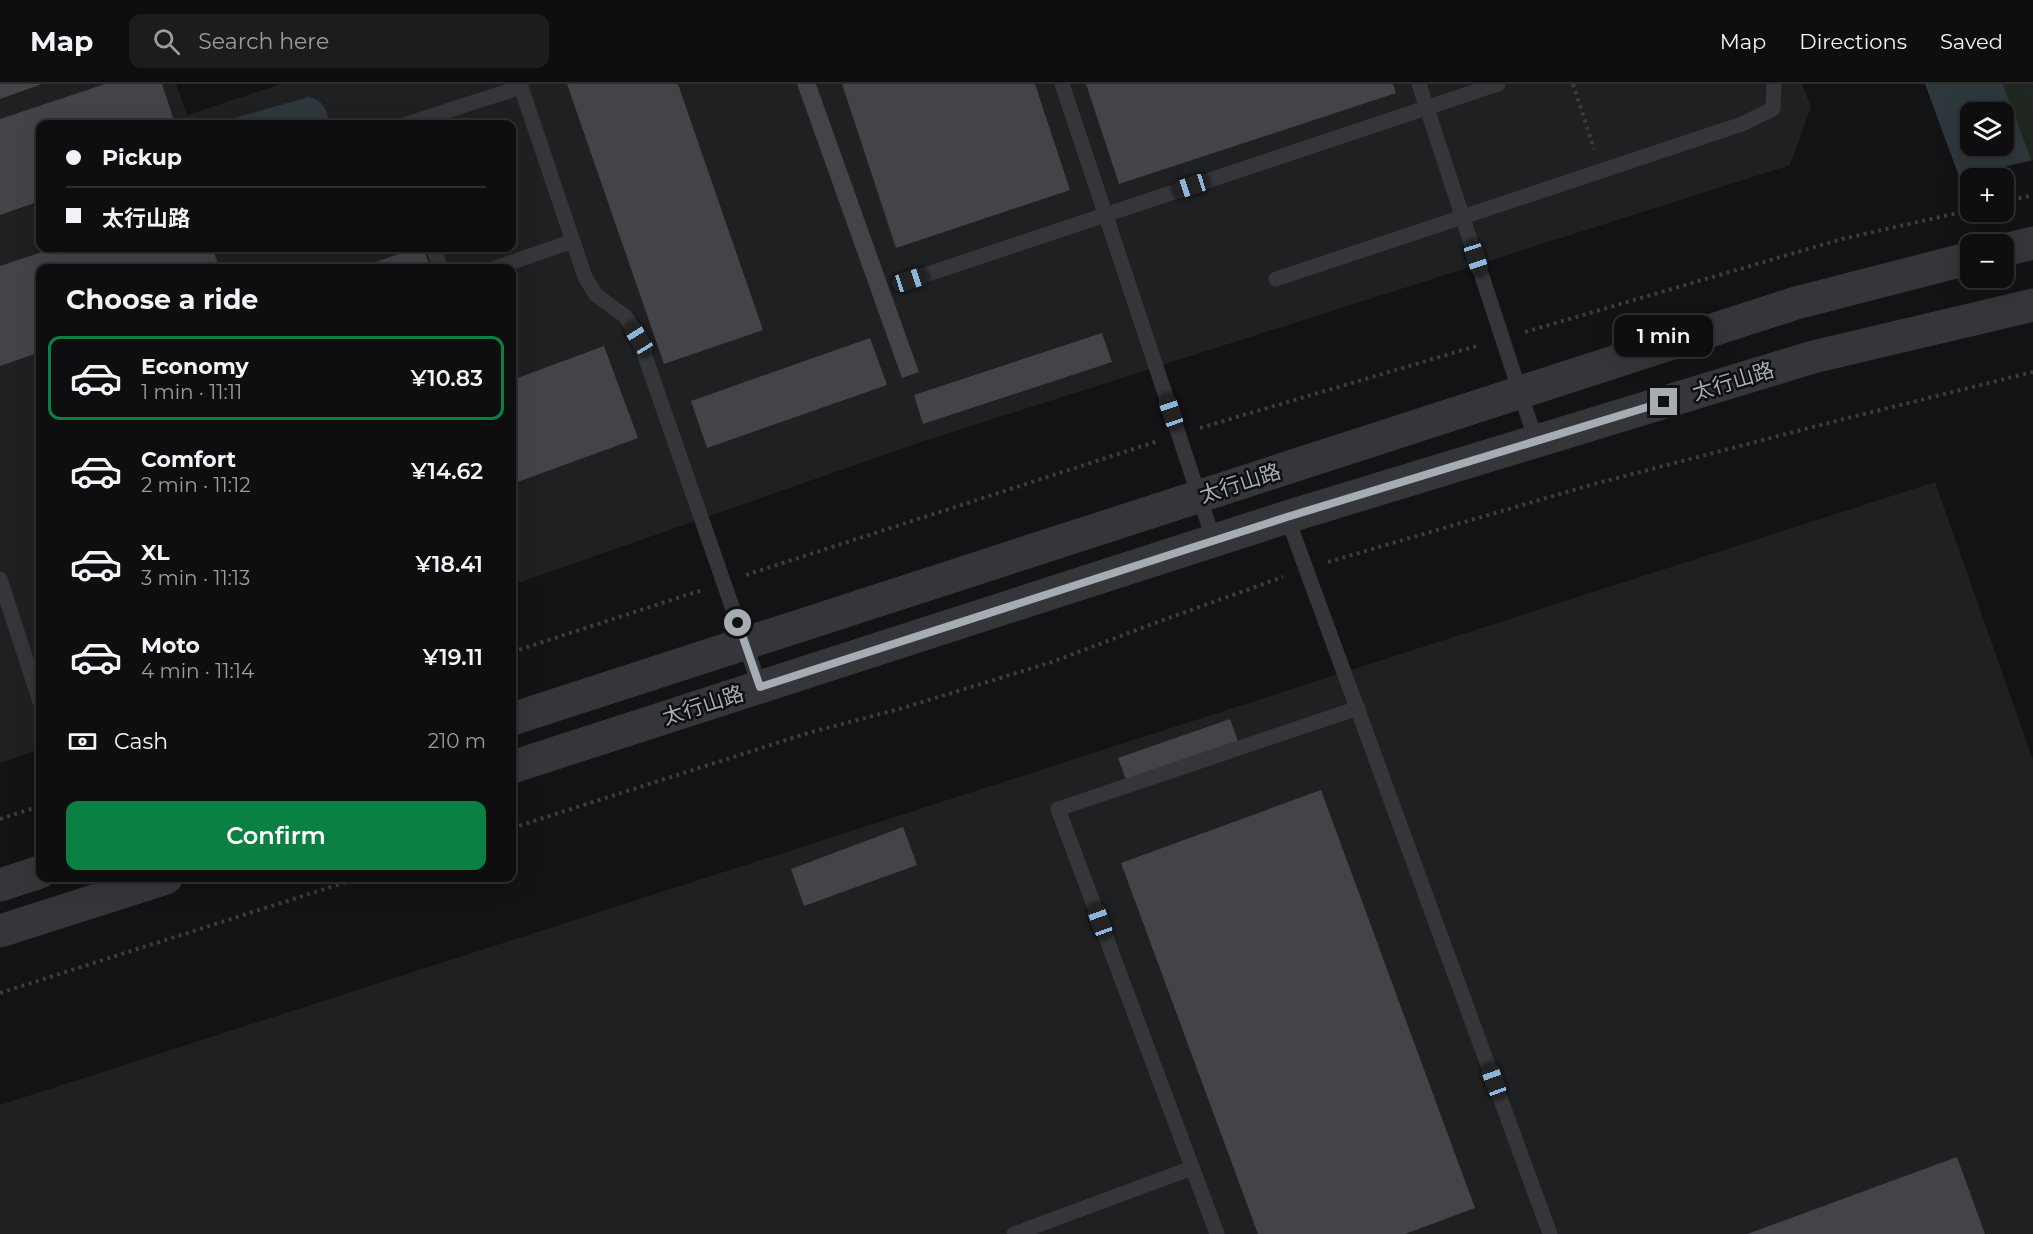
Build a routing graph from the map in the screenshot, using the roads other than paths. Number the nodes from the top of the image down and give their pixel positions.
1 (1062, 84) edge
2 (1419, 84) edge
3 (1498, 84) edge
4 (1774, 84) edge
5 (1427, 108) junction
6 (419, 120) edge
7 (1105, 215) junction
8 (1462, 217) junction
9 (573, 241) junction
10 (2033, 243) edge
11 (2014, 248) edge
12 (1960, 261) edge
13 (507, 264) edge
14 (1276, 279) dead end
15 (910, 280) dead end
16 (2033, 304) edge
17 (1520, 392) junction
18 (1536, 441) junction
19 (1199, 496) junction
20 (1287, 517) junction
21 (1214, 541) junction
22 (0, 579) edge
23 (745, 643) junction
24 (760, 687) junction
25 (36, 690) edge
26 (1358, 708) junction
27 (516, 718) edge
28 (516, 766) edge
29 (36, 873) edge
30 (148, 882) edge
31 (0, 885) edge
32 (0, 931) edge
33 (1192, 1168) junction
34 (1014, 1234) edge
35 (1217, 1234) edge
36 (1550, 1234) edge

1 - 7 lane
2 - 5 lane
3 - 5 lane
4 - 8 lane
5 - 7 lane
5 - 8 lane
6 - 9 lane
7 - 15 lane
7 - 19 lane
8 - 14 lane
8 - 17 lane
9 - 13 lane
9 - 23 lane
10 - 11 street
12 - 17 street, 太行山路
16 - 18 street, 太行山路
17 - 18 lane
17 - 19 street, 太行山路
18 - 20 street, 太行山路
19 - 21 lane
19 - 23 street, 太行山路
20 - 21 street, 太行山路
20 - 26 lane
21 - 24 street, 太行山路
22 - 25 lane
23 - 24 lane
23 - 27 street, 太行山路
24 - 28 street, 太行山路
26 - 33 lane
26 - 36 lane
29 - 31 street
30 - 32 street
33 - 34 lane
33 - 35 lane

